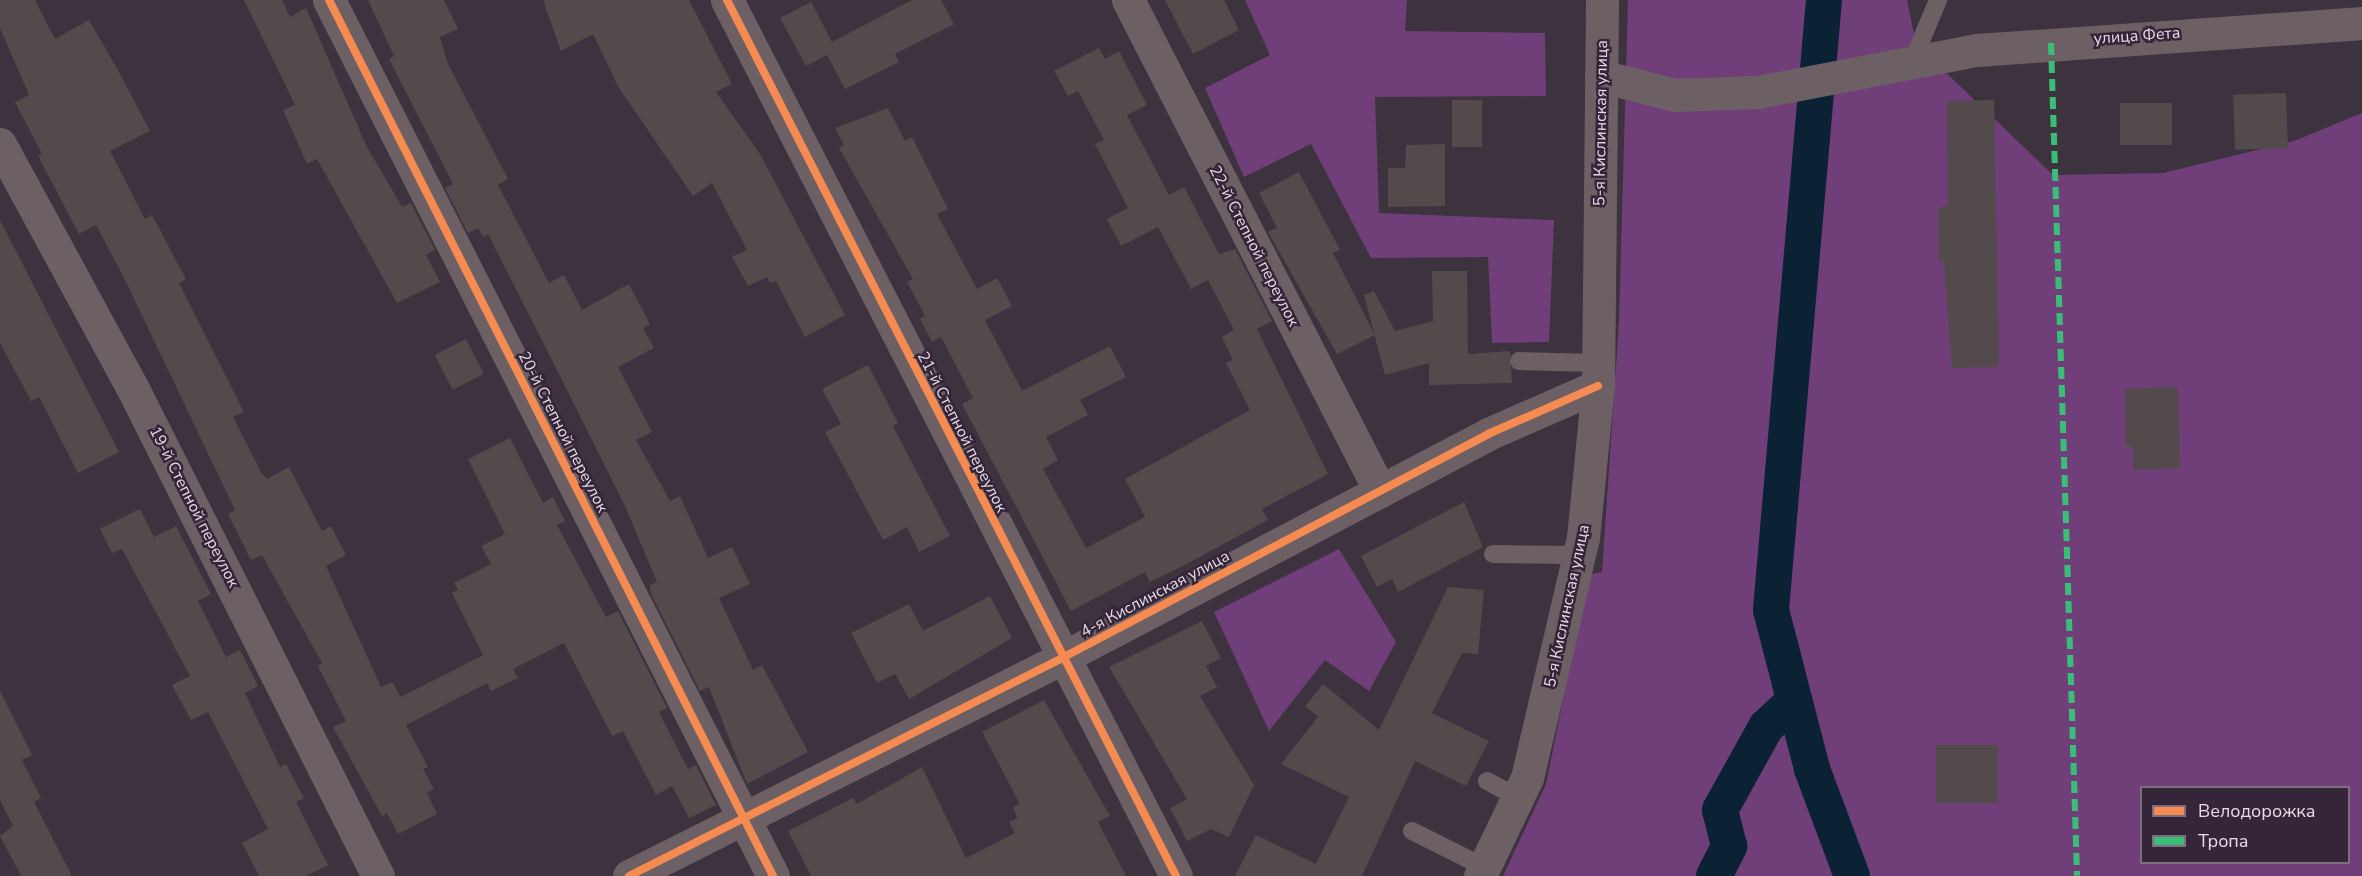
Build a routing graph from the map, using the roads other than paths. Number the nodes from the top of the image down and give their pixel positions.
1 (329, 0) edge
2 (727, 0) edge
3 (1128, 0) edge
4 (1602, 0) edge
5 (1938, 0) edge
6 (2362, 23) edge
7 (1913, 60) junction
8 (1601, 76) junction
9 (0, 144) edge
10 (1519, 361) dead end
11 (1598, 374) junction
12 (1380, 491) junction
13 (1493, 554) dead end
14 (1580, 555) junction
15 (1062, 658) junction
16 (1487, 781) dead end
17 (1517, 797) junction
18 (744, 819) junction
19 (1412, 831) dead end
20 (1482, 871) edge
21 (378, 876) edge
22 (629, 876) edge
23 (773, 876) edge
24 (1176, 876) edge

1 - 18 street, 20-й Степной переулок
2 - 15 street, 21-й Степной переулок
3 - 12 street, 22-й Степной переулок
4 - 8 street, 5-я Кислинская улица
5 - 7 lane
6 - 7 street, улица Фета
7 - 8 street, улица Фета
8 - 11 street, 5-я Кислинская улица
9 - 21 street, 19-й Степной переулок
10 - 11 lane
11 - 12 street, 4-я Кислинская улица
11 - 14 street, 5-я Кислинская улица
12 - 15 street, 4-я Кислинская улица
13 - 14 lane
14 - 17 street, 5-я Кислинская улица
15 - 18 street, 4-я Кислинская улица
15 - 24 street, 21-й Степной переулок
16 - 17 lane
17 - 20 street, 5-я Кислинская улица
18 - 22 street, 4-я Кислинская улица
18 - 23 street, 20-й Степной переулок
19 - 20 lane

